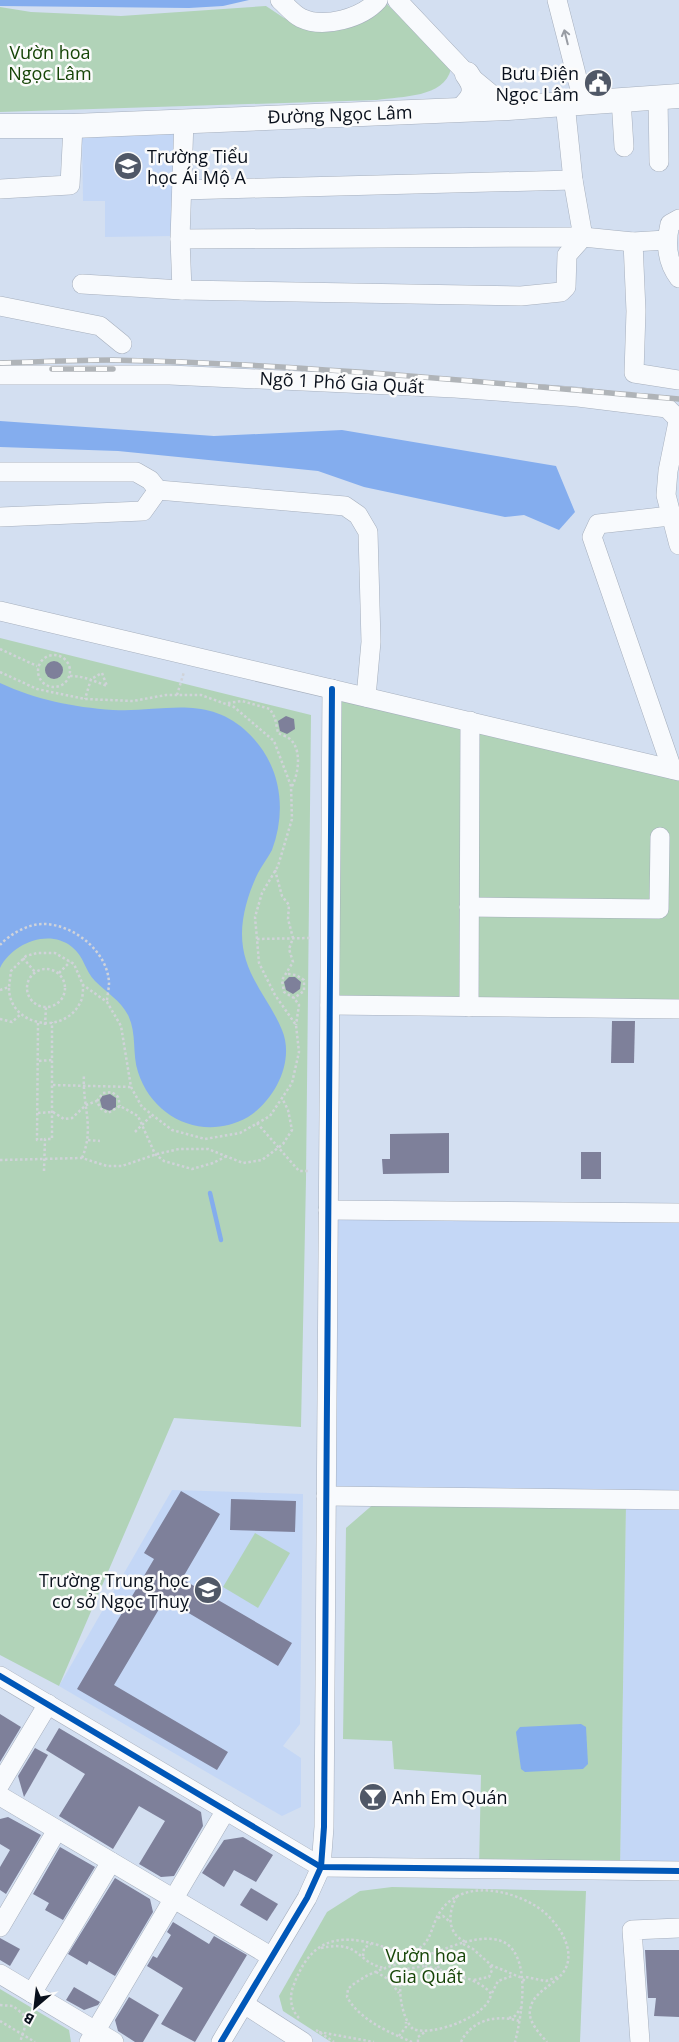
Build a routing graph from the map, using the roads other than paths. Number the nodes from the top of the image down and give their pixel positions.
1 (280, 0) edge
2 (378, 0) edge
3 (397, 0) edge
4 (557, 0) edge
5 (467, 74) junction
6 (668, 97) edge
7 (622, 98) junction
8 (574, 102) junction
9 (508, 108) junction
10 (462, 109) junction
11 (184, 120) junction
12 (0, 126) edge
13 (73, 126) junction
14 (624, 147) dead end
15 (659, 162) dead end
16 (573, 180) junction
17 (0, 189) edge
18 (182, 190) junction
19 (679, 219) edge
20 (583, 238) junction
21 (180, 239) junction
22 (666, 240) junction
23 (633, 242) junction
24 (679, 278) edge
25 (82, 284) dead end
26 (182, 290) junction
27 (0, 306) edge
28 (122, 344) dead end
29 (0, 374) edge
30 (679, 380) edge
31 (679, 419) edge
32 (0, 472) edge
33 (158, 490) junction
34 (670, 516) junction
35 (0, 518) edge
36 (679, 545) edge
37 (0, 611) edge
38 (332, 689) junction
39 (366, 697) junction
40 (470, 721) junction
41 (675, 770) edge
42 (660, 837) dead end
43 (469, 907) junction
44 (330, 1005) junction
45 (469, 1006) junction
46 (679, 1008) edge
47 (328, 1210) junction
48 (679, 1213) edge
49 (326, 1496) junction
50 (679, 1500) edge
51 (0, 1676) edge
52 (48, 1704) junction
53 (0, 1784) edge
54 (0, 1796) edge
55 (226, 1810) junction
56 (58, 1830) junction
57 (110, 1862) junction
58 (321, 1867) junction
59 (679, 1870) edge
60 (174, 1899) junction
61 (0, 1927) edge
62 (679, 1928) edge
63 (272, 1958) junction
64 (0, 1974) edge
65 (32, 1994) junction
66 (244, 2004) junction
67 (312, 2035) edge
68 (92, 2036) edge
69 (114, 2042) edge
70 (221, 2042) edge
71 (640, 2042) edge

1 - 2 street
3 - 5 street
8 -> 4 street
5 - 9 street
5 - 10 main road
6 - 7 main road, Đường Ngọc Lâm
6 - 15 street
7 - 8 main road, Đường Ngọc Lâm
7 - 14 street
8 - 9 main road, Đường Ngọc Lâm
8 - 16 street
9 - 10 main road, Đường Ngọc Lâm
10 - 11 main road, Đường Ngọc Lâm
11 - 13 main road, Đường Ngọc Lâm
11 - 18 street
12 - 13 main road, Đường Ngọc Lâm
13 - 17 street
16 - 18 street
16 - 20 street
18 - 21 street
19 - 22 street
20 - 21 street
20 - 23 street
20 - 26 street
21 - 26 street
22 - 23 street
22 - 24 street
23 - 30 street
25 - 26 street
27 - 28 street
29 - 31 street, Ngõ 1 Phố Gia Quất
31 - 34 street
32 - 33 street
33 - 35 street
33 - 39 street
34 - 36 street
34 - 41 street
37 - 38 street
38 - 39 street
38 - 44 street
39 - 40 street
40 - 41 street
40 - 43 street
42 - 43 street
43 - 45 street
44 - 45 street
44 - 47 street
45 - 46 street
47 - 48 street
47 - 49 street
49 - 50 street
49 - 58 street
51 - 52 street
52 - 53 street
52 - 55 street
54 - 56 street
55 - 58 street
55 - 60 street
56 - 57 street
56 - 61 street
57 - 60 street
57 - 65 street
58 - 59 street
58 - 63 street
60 - 63 street
60 - 68 street
62 - 71 street
63 - 66 street
64 - 65 street
65 - 68 street
66 - 67 street
66 - 70 street
68 - 69 street

